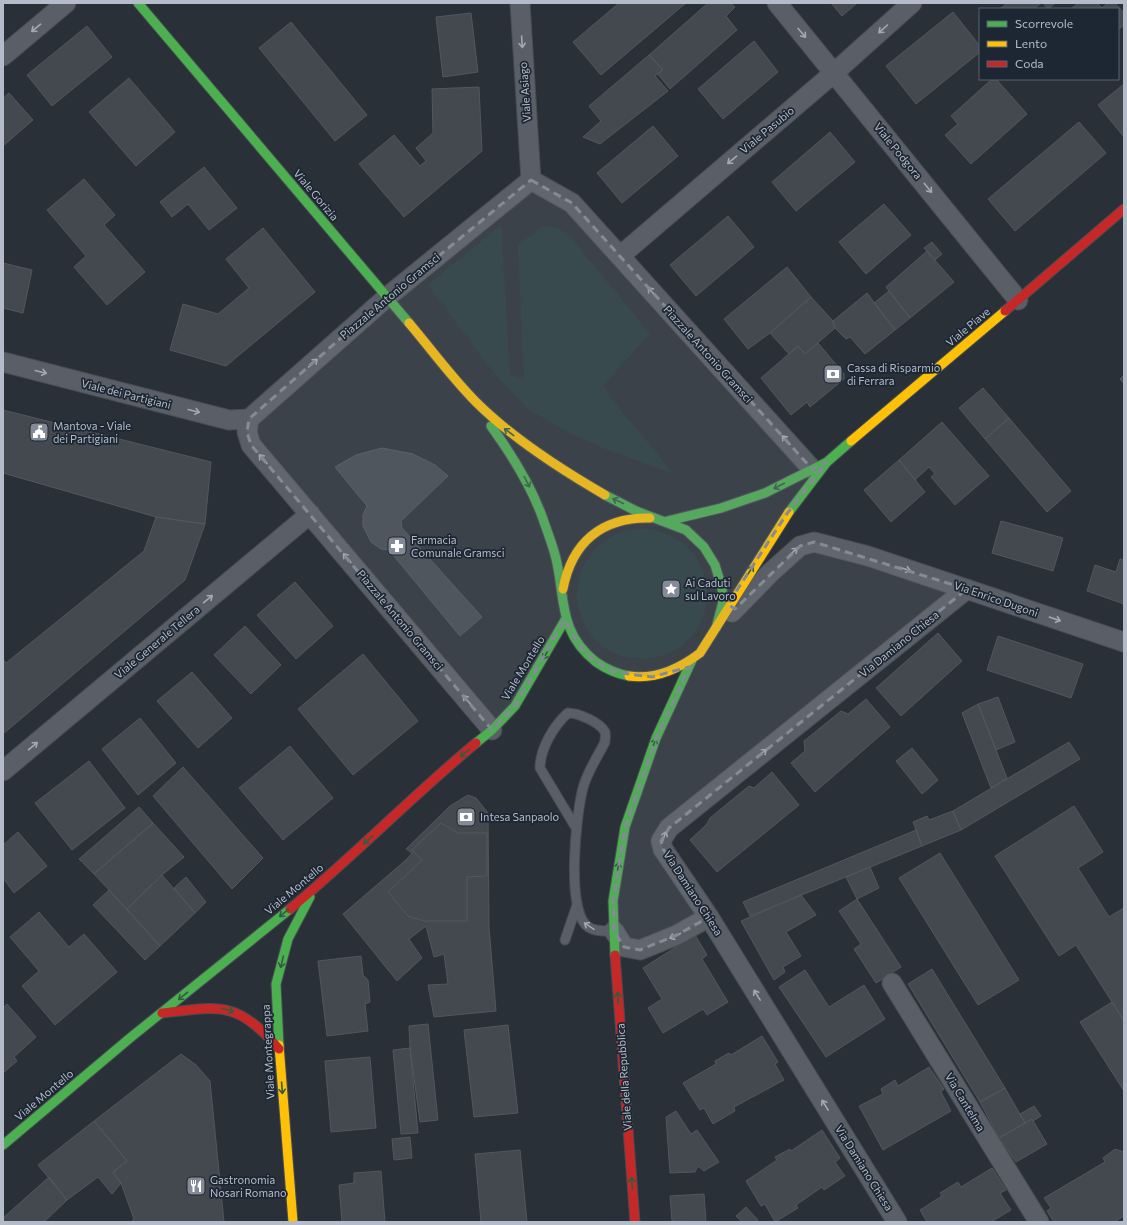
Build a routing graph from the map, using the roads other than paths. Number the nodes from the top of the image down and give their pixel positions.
1 (66, 3) edge
2 (138, 3) edge
3 (520, 3) edge
4 (777, 3) edge
5 (912, 3) edge
6 (3, 56) edge
7 (835, 72) junction
8 (531, 180) junction
9 (1124, 209) edge
10 (620, 256) junction
11 (386, 298) junction
12 (1018, 300) junction
13 (3, 362) edge
14 (476, 402) junction
15 (249, 419) junction
16 (820, 466) junction
17 (310, 514) junction
18 (654, 518) junction
19 (667, 521) junction
20 (967, 589) junction
21 (562, 593) junction
22 (565, 620) junction
23 (716, 628) junction
24 (1124, 642) edge
25 (692, 660) junction
26 (492, 730) junction
27 (3, 771) edge
28 (576, 828) junction
29 (314, 889) junction
30 (577, 904) junction
31 (709, 917) junction
32 (614, 931) junction
33 (565, 940) dead end
34 (892, 983) dead end
35 (162, 1013) junction
36 (279, 1049) junction
37 (3, 1146) edge
38 (293, 1222) edge
39 (635, 1222) edge
40 (897, 1222) edge
41 (1039, 1222) edge

1 -> 6 street
2 - 11 main road, Viale Gorizia
3 -> 8 street, Viale Asiago
4 -> 7 street, Viale Podgora
5 -> 7 street, Viale Pasubio
7 -> 10 street, Viale Pasubio
7 -> 12 street, Viale Podgora
8 - 10 street, Piazzale Antonio Gramsci
8 - 11 street, Piazzale Antonio Gramsci
9 - 12 main road, Viale Piave
16 -> 10 street, Piazzale Antonio Gramsci
11 - 14 main road, Viale Gorizia
15 -> 11 street, Piazzale Antonio Gramsci
12 - 16 main road, Viale Piave
13 -> 15 street, Viale dei Partigiani
18 -> 14 main road
14 -> 21 main road
17 -> 15 street, Piazzale Antonio Gramsci
16 -> 19 main road
23 -> 16 main road
26 -> 17 street, Piazzale Antonio Gramsci
27 -> 17 street, Viale Generale Tellera
18 - 19 main road
18 - 21 main road
19 - 23 main road
23 -> 20 street, Via Enrico Dugoni
20 -> 24 street, Via Enrico Dugoni
31 -> 20 street, Via Damiano Chiesa
21 - 22 main road
22 - 25 main road
22 -> 26 main road, Viale Montello
23 - 25 main road
32 -> 25 main road, Viale della Repubblica
26 -> 29 main road, Viale Montello
28 - 28 lane
28 - 30 lane
29 -> 35 main road, Viale Montello
29 -> 36 main road, Viale Montegrappa
32 -> 30 lane
30 - 33 lane
31 -> 32 street
40 -> 31 street, Via Damiano Chiesa
39 -> 32 main road, Viale della Repubblica
34 - 41 street, Via Cantelma
35 -> 36 main road
35 - 37 main road, Viale Montello
36 -> 38 main road, Viale Montegrappa

